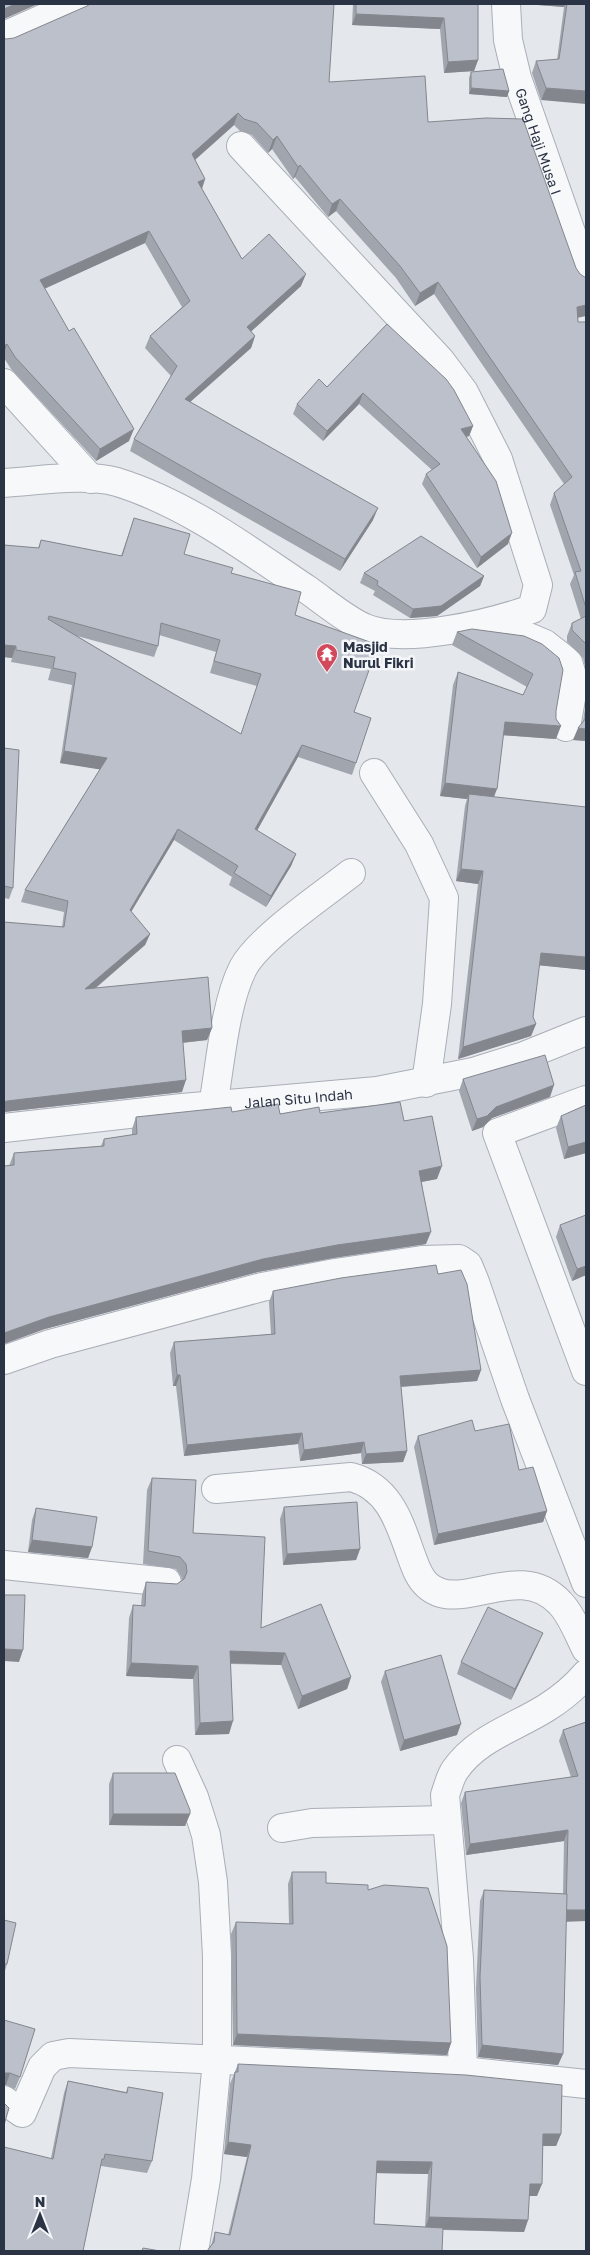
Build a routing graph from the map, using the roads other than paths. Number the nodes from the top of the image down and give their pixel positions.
1 (76, 4) edge
2 (506, 4) edge
3 (4, 36) edge
4 (241, 146) dead end
5 (586, 275) edge
6 (4, 382) edge
7 (91, 479) junction
8 (4, 483) edge
9 (493, 622) junction
10 (566, 727) dead end
11 (374, 773) dead end
12 (352, 873) dead end
13 (586, 1031) edge
14 (426, 1083) junction
15 (586, 1100) edge
16 (213, 1106) junction
17 (4, 1128) edge
18 (4, 1360) edge
19 (586, 1371) edge
20 (216, 1489) dead end
21 (4, 1566) edge
22 (168, 1582) edge
23 (586, 1583) edge
24 (586, 1649) edge
25 (586, 1674) edge
26 (177, 1760) dead end
27 (446, 1820) junction
28 (282, 1828) dead end
29 (217, 2060) junction
30 (463, 2071) junction
31 (586, 2084) edge
32 (13, 2106) edge
33 (194, 2251) edge

1 - 3 street
2 - 5 street, Gang Haji Musa I
4 - 9 street
6 - 7 street
7 - 8 street
7 - 9 street
9 - 10 street
11 - 14 street
12 - 16 street
13 - 14 street, Jalan Situ Indah
14 - 16 street, Jalan Situ Indah
15 - 19 street
16 - 17 street, Jalan Situ Indah
18 - 23 street
20 - 24 street
21 - 22 street
25 - 27 street
26 - 29 street
27 - 28 street
27 - 30 street
29 - 30 street
29 - 32 street
29 - 33 street
30 - 31 street

